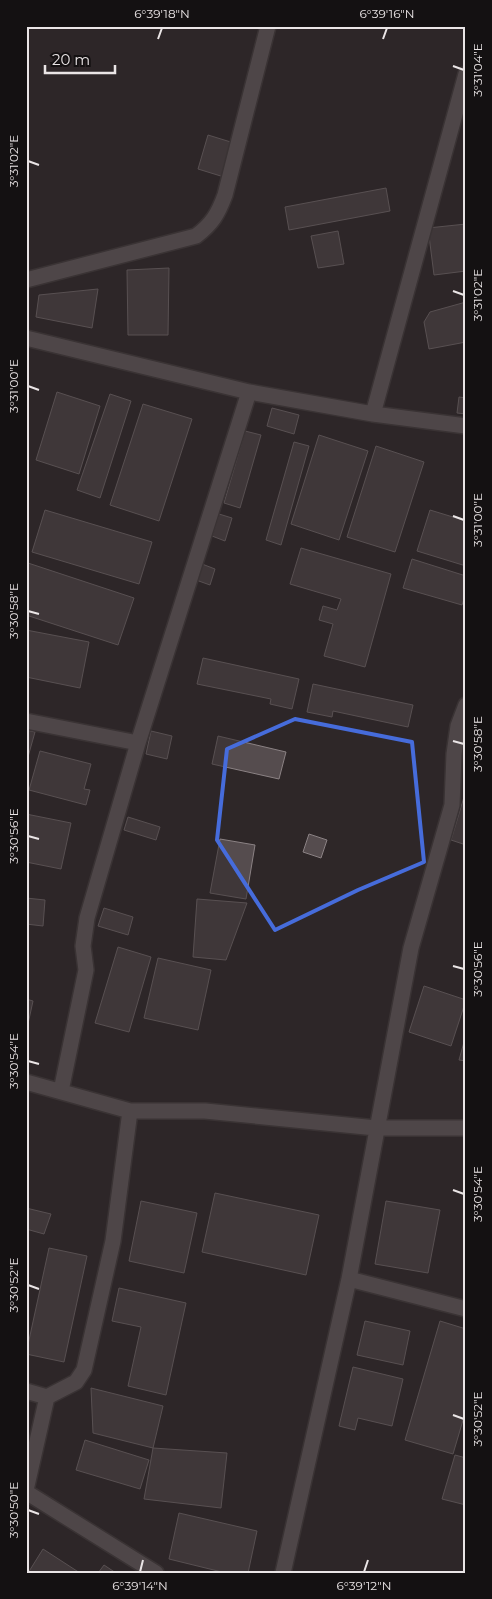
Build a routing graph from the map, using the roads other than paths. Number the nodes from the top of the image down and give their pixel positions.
1 (268, 26) edge
2 (466, 74) edge
3 (26, 280) edge
4 (26, 338) edge
5 (249, 392) junction
6 (373, 414) junction
7 (466, 426) edge
8 (466, 705) edge
9 (26, 721) edge
10 (138, 743) junction
11 (26, 1082) edge
12 (61, 1091) junction
13 (130, 1111) junction
14 (376, 1128) junction
15 (466, 1128) edge
16 (349, 1279) junction
17 (466, 1309) edge
18 (26, 1391) edge
19 (47, 1397) junction
20 (26, 1491) edge
21 (288, 1572) edge
22 (156, 1573) edge

1 - 3 street
2 - 6 street
4 - 5 street
5 - 6 street
5 - 10 street
6 - 7 street
8 - 14 street
9 - 10 street
10 - 12 street
11 - 12 street
12 - 13 street
13 - 14 street
13 - 19 street
14 - 15 street
14 - 16 street
16 - 17 street
16 - 21 street
18 - 19 street
19 - 20 street
20 - 22 street

